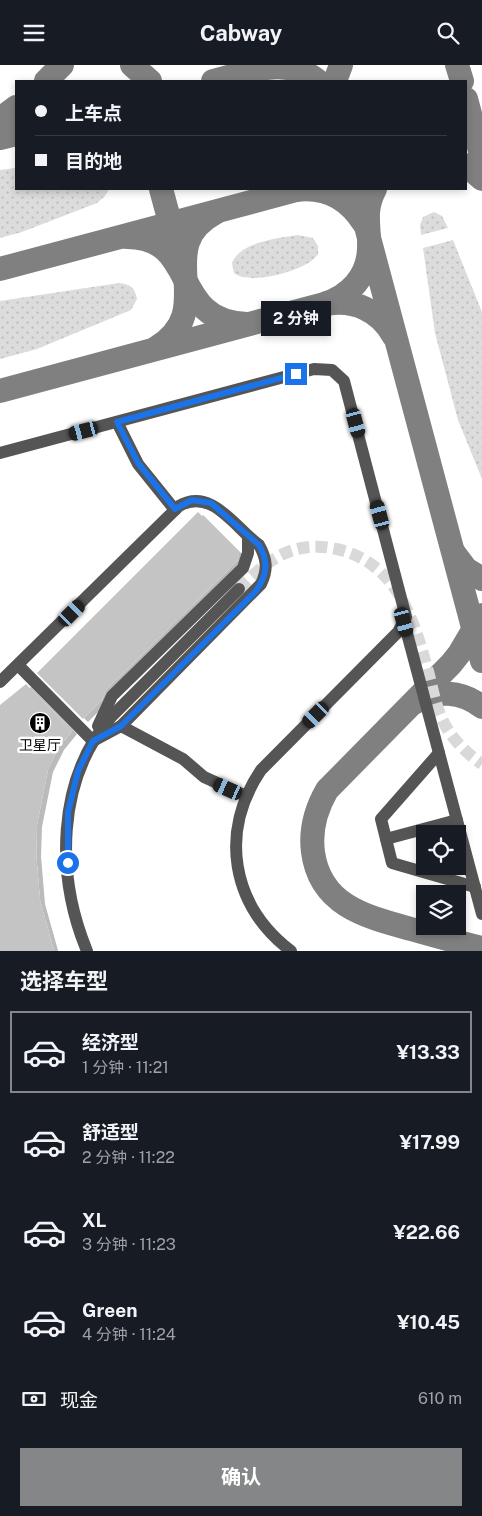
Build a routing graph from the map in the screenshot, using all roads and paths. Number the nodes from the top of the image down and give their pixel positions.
1 (117, 422) junction
2 (0, 453) edge
3 (175, 509) junction
4 (248, 537) junction
5 (239, 589) tunnel mouth
6 (404, 622) junction
7 (19, 665) junction
8 (0, 682) edge
9 (121, 726) junction
10 (93, 741) junction
11 (439, 753) junction
12 (246, 796) junction
13 (457, 820) junction
14 (386, 839) junction
15 (475, 887) junction
16 (482, 914) edge
17 (87, 951) edge
18 (291, 951) edge

1 - 2 lane
1 - 3 lane
1 - 6 lane
3 - 4 lane
3 - 7 lane
4 - 9 lane
4 - 10 lane
5 - 10 lane
6 - 11 lane
6 - 12 lane
7 - 8 lane
7 - 10 lane
9 - 10 lane
9 - 12 lane
10 - 17 lane
11 - 13 lane
11 - 14 lane
12 - 18 lane
13 - 14 lane
13 - 15 lane
14 - 15 lane
15 - 16 lane

